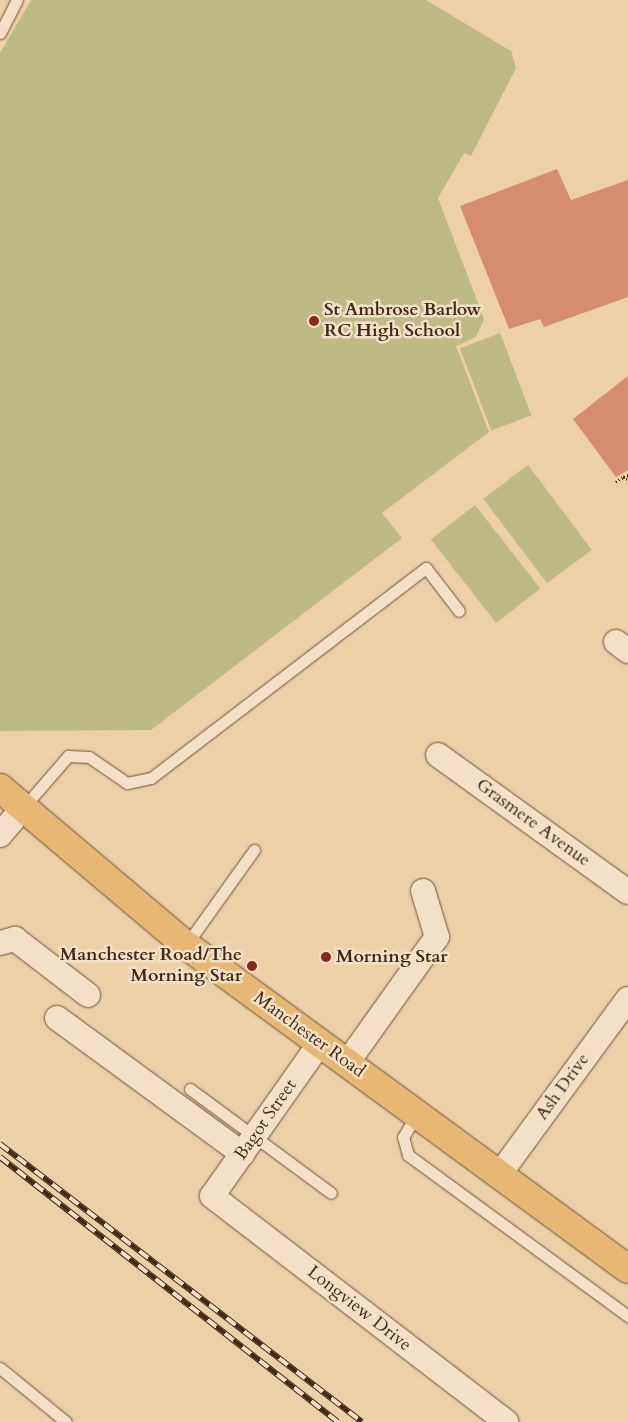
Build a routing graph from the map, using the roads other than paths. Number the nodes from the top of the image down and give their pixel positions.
1 (17, 0) edge
2 (0, 33) edge
3 (459, 611) dead end
4 (438, 755) dead end
5 (0, 788) edge
6 (23, 808) junction
7 (0, 835) edge
8 (254, 850) dead end
9 (423, 891) dead end
10 (628, 892) edge
11 (0, 942) edge
12 (186, 945) junction
13 (88, 994) dead end
14 (628, 999) edge
15 (57, 1018) dead end
16 (320, 1043) junction
17 (347, 1063) junction
18 (190, 1089) dead end
19 (417, 1114) junction
20 (249, 1146) junction
21 (499, 1175) junction
22 (331, 1193) dead end
23 (212, 1196) joint
24 (628, 1269) edge
25 (628, 1316) edge
26 (0, 1368) edge
27 (66, 1422) edge
28 (506, 1422) edge

1 - 2 lane
3 - 6 lane
4 - 10 street, Grasmere Avenue
5 - 6 main road, Manchester Road
6 - 7 street
6 - 12 main road, Manchester Road
8 - 12 lane
9 - 17 street
11 - 13 street
12 - 16 main road, Manchester Road
14 - 21 street, Ash Drive
15 - 20 street
16 - 17 main road, Manchester Road
16 - 20 street, Bagot Street
17 - 19 main road, Manchester Road
18 - 20 lane
19 - 21 main road, Manchester Road
19 - 25 lane
20 - 22 lane
20 - 23 street, Bagot Street
21 - 24 main road, Manchester Road
23 - 28 street, Longview Drive
26 - 27 lane

